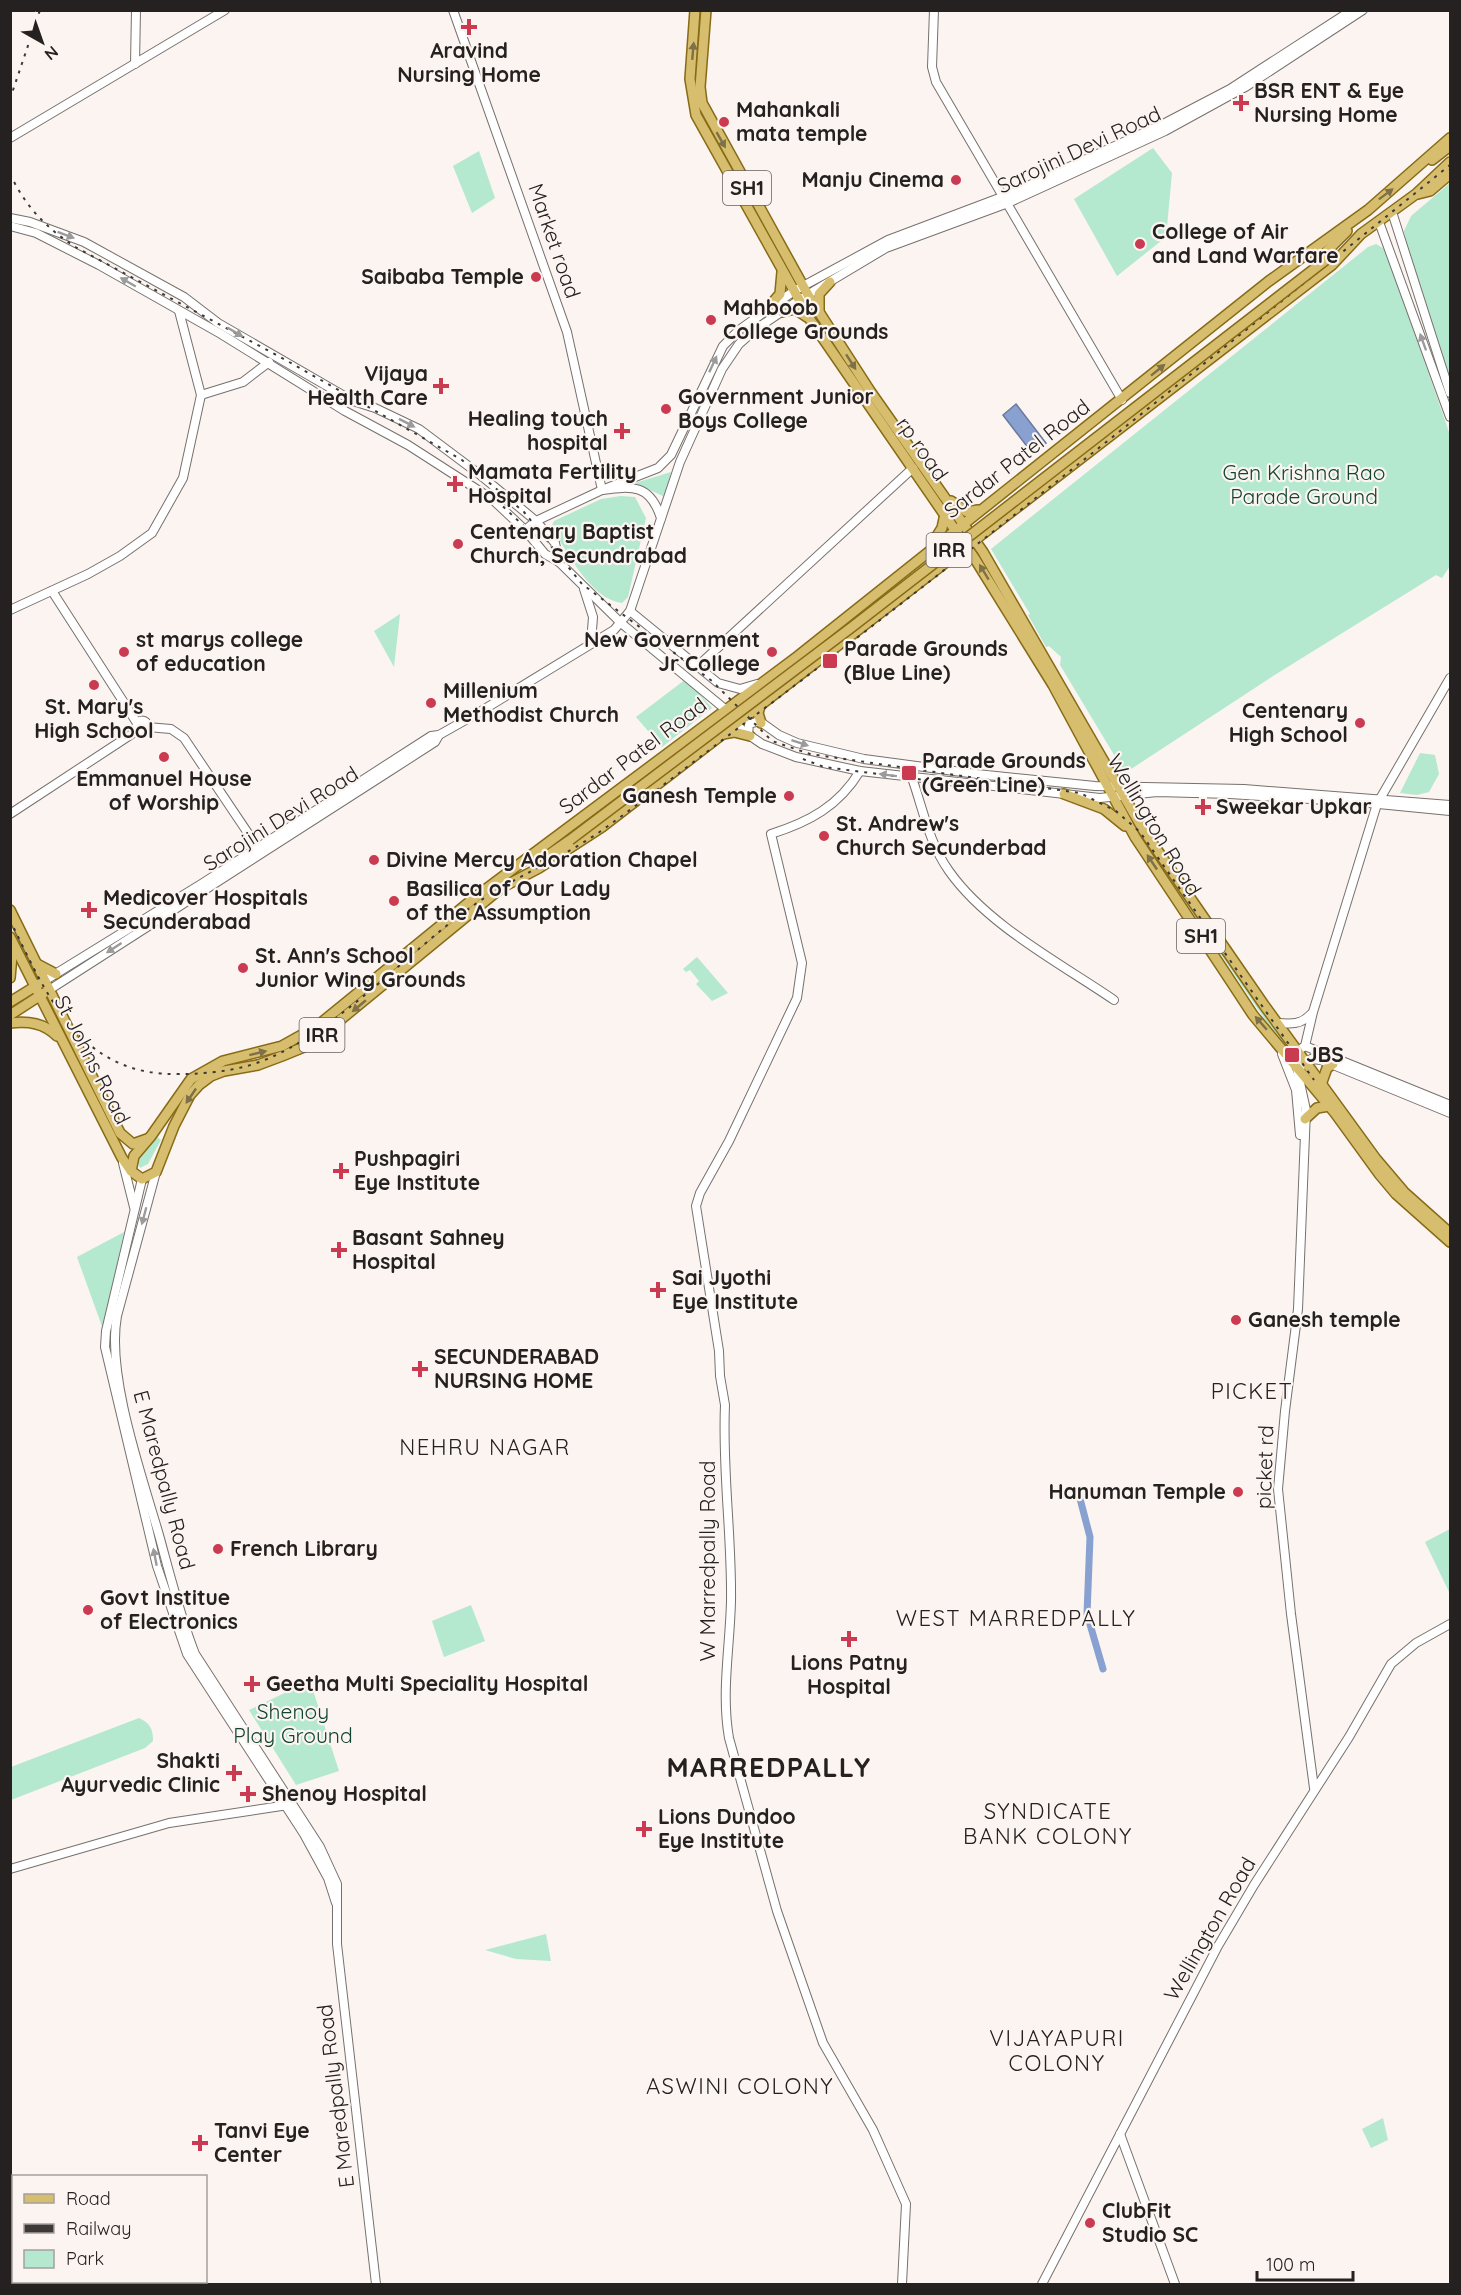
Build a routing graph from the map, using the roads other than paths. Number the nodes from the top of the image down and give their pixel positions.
1 (136, 10) edge
2 (225, 10) edge
3 (453, 10) edge
4 (695, 10) edge
5 (705, 10) edge
6 (934, 10) edge
7 (1352, 10) edge
8 (1363, 10) edge
9 (135, 64) junction
10 (10, 138) edge
11 (1450, 144) edge
12 (1450, 162) edge
13 (1450, 174) edge
14 (1416, 194) junction
15 (1005, 200) junction
16 (1368, 210) junction
17 (10, 211) edge
18 (1392, 212) junction
19 (10, 218) edge
20 (30, 222) junction
21 (1379, 222) junction
22 (10, 226) edge
23 (1361, 234) junction
24 (1325, 257) junction
25 (780, 267) junction
26 (830, 282) junction
27 (801, 293) junction
28 (768, 308) junction
29 (179, 310) junction
30 (782, 312) junction
31 (821, 315) junction
32 (812, 321) junction
33 (268, 362) junction
34 (1435, 362) junction
35 (306, 373) junction
36 (301, 382) junction
37 (1450, 393) edge
38 (201, 395) junction
39 (1122, 400) junction
40 (1106, 412) junction
41 (1450, 417) edge
42 (1118, 428) junction
43 (914, 468) junction
44 (1023, 477) junction
45 (602, 490) junction
46 (1034, 492) junction
47 (944, 496) junction
48 (981, 510) junction
49 (945, 514) junction
50 (661, 520) junction
51 (536, 521) junction
52 (960, 526) junction
53 (525, 530) junction
54 (971, 542) junction
55 (924, 555) junction
56 (559, 562) junction
57 (582, 585) junction
58 (52, 591) junction
59 (10, 610) edge
60 (630, 611) junction
61 (843, 621) junction
62 (621, 623) junction
63 (854, 635) junction
64 (591, 643) junction
65 (699, 665) junction
66 (1450, 678) edge
67 (763, 682) junction
68 (752, 690) junction
69 (737, 700) junction
70 (760, 706) junction
71 (725, 709) junction
72 (750, 713) junction
73 (715, 717) junction
74 (761, 722) junction
75 (737, 723) junction
76 (138, 727) junction
77 (721, 734) junction
78 (749, 736) junction
79 (860, 771) junction
80 (912, 778) junction
81 (1107, 786) junction
82 (1119, 786) junction
83 (1064, 794) junction
84 (1125, 797) junction
85 (1113, 798) junction
86 (1379, 801) junction
87 (1450, 805) edge
88 (1450, 811) edge
89 (10, 814) edge
90 (1135, 837) junction
91 (568, 838) junction
92 (260, 850) junction
93 (512, 871) junction
94 (501, 888) junction
95 (10, 910) edge
96 (12, 939) edge
97 (35, 962) junction
98 (10, 978) edge
99 (49, 980) junction
100 (31, 985) junction
101 (36, 998) junction
102 (1114, 1000) dead end
103 (10, 1002) edge
104 (1312, 1012) junction
105 (10, 1016) edge
106 (10, 1023) edge
107 (1277, 1023) junction
108 (62, 1043) junction
109 (1279, 1047) junction
110 (1301, 1048) junction
111 (1287, 1058) junction
112 (1307, 1061) junction
113 (1333, 1064) junction
114 (1297, 1069) junction
115 (1322, 1082) junction
116 (1329, 1106) junction
117 (1450, 1106) edge
118 (1450, 1113) edge
119 (1305, 1119) junction
120 (151, 1136) junction
121 (1302, 1145) junction
122 (122, 1158) junction
123 (131, 1171) junction
124 (156, 1172) junction
125 (142, 1179) junction
126 (135, 1211) junction
127 (1450, 1232) edge
128 (1450, 1242) edge
129 (1450, 1624) edge
130 (249, 1744) junction
131 (1314, 1788) junction
132 (289, 1804) junction
133 (10, 1869) edge
134 (1120, 2134) junction
135 (376, 2284) edge
136 (902, 2284) edge
137 (1042, 2284) edge
138 (1175, 2284) edge

1 - 9 main road
2 - 9 main road
3 - 45 main road, Market road
25 -> 4 main road, SH1
5 -> 27 main road, SH1
6 - 15 main road
7 - 15 main road, Sarojini Devi Road
8 - 15 main road, Sarojini Devi Road
9 - 10 main road
16 -> 11 main road, Sardar Patel Road / IRR
12 - 14 main road, IRR
13 - 14 main road, Sardar Patel Road / IRR
14 - 18 main road, Sardar Patel Road / IRR
15 - 26 main road, Sarojini Devi Road
15 - 27 main road, Sarojini Devi Road
15 - 39 main road
16 - 24 main road, IRR
39 -> 16 main road, Sardar Patel Road / IRR
17 - 20 main road
18 - 21 main road, Sardar Patel Road / IRR
18 - 34 main road
19 - 20 main road
20 -> 35 main road
21 - 23 main road, Sardar Patel Road / IRR
34 -> 21 main road
29 -> 22 main road
23 - 24 main road, IRR
23 - 42 main road, Sardar Patel Road / IRR
24 - 91 main road, IRR, bridge
25 - 27 main road, SH1
25 - 28 main road
26 - 27 main road, Sarojini Devi Road
26 - 31 main road
27 - 28 main road
27 - 30 main road, Sarojini Devi Road
27 - 31 main road, rp road / SH1
27 - 32 main road, rp road / SH1
45 -> 28 main road
29 - 33 main road
29 - 38 main road
30 - 32 main road
30 - 50 main road, Sarojini Devi Road
31 -> 47 main road, rp road / SH1
32 - 43 main road, rp road / SH1
33 - 36 main road
33 - 38 main road
34 - 37 main road
34 - 41 main road
35 - 36 main road
35 -> 51 main road
36 - 53 main road
38 - 58 main road
39 - 40 main road, Sardar Patel Road / IRR
40 - 42 main road
40 - 44 main road, Sardar Patel Road / IRR
42 - 46 main road, Sardar Patel Road / IRR
43 - 49 main road, rp road / SH1
43 - 65 main road
44 - 46 main road
44 - 48 main road, Sardar Patel Road / IRR
45 - 50 main road
45 - 51 main road
46 - 54 main road, Sardar Patel Road / IRR
47 - 48 main road
47 - 52 main road, rp road / SH1
48 - 52 main road, Sardar Patel Road / IRR
49 - 52 main road, rp road / SH1
49 - 55 main road
50 - 60 main road, Sarojini Devi Road
51 - 53 main road
51 - 56 main road
52 - 54 main road, SH1
52 - 55 main road, Sardar Patel Road / IRR
53 - 56 main road
54 - 63 main road, Sardar Patel Road / IRR
81 -> 54 main road, Wellington Road / SH1
54 - 82 main road, SH1
55 - 61 main road, Sardar Patel Road / IRR
56 - 57 main road
57 - 62 main road
57 - 64 main road
58 - 59 main road
58 - 76 main road
60 - 62 main road, Sarojini Devi Road
60 - 65 main road
61 - 63 main road
61 - 67 main road, Sardar Patel Road / IRR
62 - 64 main road, Sarojini Devi Road
62 - 71 main road
63 - 70 main road, Sardar Patel Road / IRR
64 - 92 main road, Sarojini Devi Road
65 - 67 main road
66 - 86 main road
67 - 68 main road, Sardar Patel Road / IRR
68 - 69 main road, Sardar Patel Road / IRR
68 - 70 main road
69 - 71 main road, Sardar Patel Road / IRR
69 - 72 main road
70 - 72 main road, Sardar Patel Road / IRR
70 - 74 main road
71 - 73 main road, Sardar Patel Road / IRR
71 - 75 main road
72 - 74 main road
72 - 75 main road, Sardar Patel Road / IRR
73 - 77 main road
73 - 93 main road, Sardar Patel Road / IRR
74 - 78 main road
74 -> 81 main road
75 - 77 main road, Sardar Patel Road / IRR
75 - 78 main road
76 - 89 main road
76 - 92 main road
77 - 78 main road
77 - 94 main road, Sardar Patel Road / IRR
78 - 79 main road
80 -> 79 main road
79 - 136 main road, W Marredpally Road
80 - 83 main road
80 - 102 main road
81 - 82 main road
81 - 85 main road, Wellington Road / SH1
82 - 84 main road, SH1
82 - 86 main road
83 - 85 main road
83 - 90 main road
84 - 85 main road
84 - 86 main road
84 - 107 main road, SH1
85 - 90 main road, Wellington Road / SH1
86 - 87 main road
86 - 88 main road
86 - 104 main road
109 -> 90 main road, Wellington Road / SH1
91 - 93 main road, IRR
91 - 94 main road, IRR
92 - 99 main road, Sarojini Devi Road
120 -> 93 main road, Sardar Patel Road / IRR
94 -> 124 main road, Sardar Patel Road / IRR
95 - 97 main road, St Johns Road
96 - 98 main road
96 - 100 main road, St Johns Road
97 - 99 main road, St Johns Road
97 - 99 main road
99 - 100 main road
99 - 101 main road
99 - 120 main road, St Johns Road
100 - 101 main road, St Johns Road
100 - 103 main road
101 - 105 main road
101 - 108 main road, St Johns Road
104 - 107 main road
104 - 110 main road
106 - 108 main road
107 - 110 main road, SH1
108 - 122 main road, St Johns Road
109 - 111 main road, Wellington Road / SH1
109 - 121 main road, picket rd
110 - 111 main road
110 - 112 main road, SH1
110 - 117 main road
111 - 114 main road, Wellington Road / SH1
112 - 113 main road
112 - 114 main road
112 - 115 main road, SH1
113 - 115 main road
113 - 118 main road
114 - 116 main road, Wellington Road / SH1
114 - 119 main road, picket rd
115 - 127 main road, SH1
116 - 119 main road
116 - 128 main road, Wellington Road / SH1
119 - 121 main road, picket rd
120 - 123 main road, Sardar Patel Road / IRR
121 - 131 main road, picket rd
122 - 123 main road, St Johns Road
122 - 126 main road
123 - 125 main road, St Johns Road
124 - 125 main road
124 -> 130 main road, E Maredpally Road
125 - 126 main road, E Maredpally Road
130 -> 126 main road, E Maredpally Road
129 - 131 main road, Wellington Road
130 - 132 main road, E Maredpally Road
131 - 134 main road, Wellington Road
132 - 133 main road
132 - 135 main road, E Maredpally Road
134 - 137 main road, Wellington Road
134 - 138 main road

